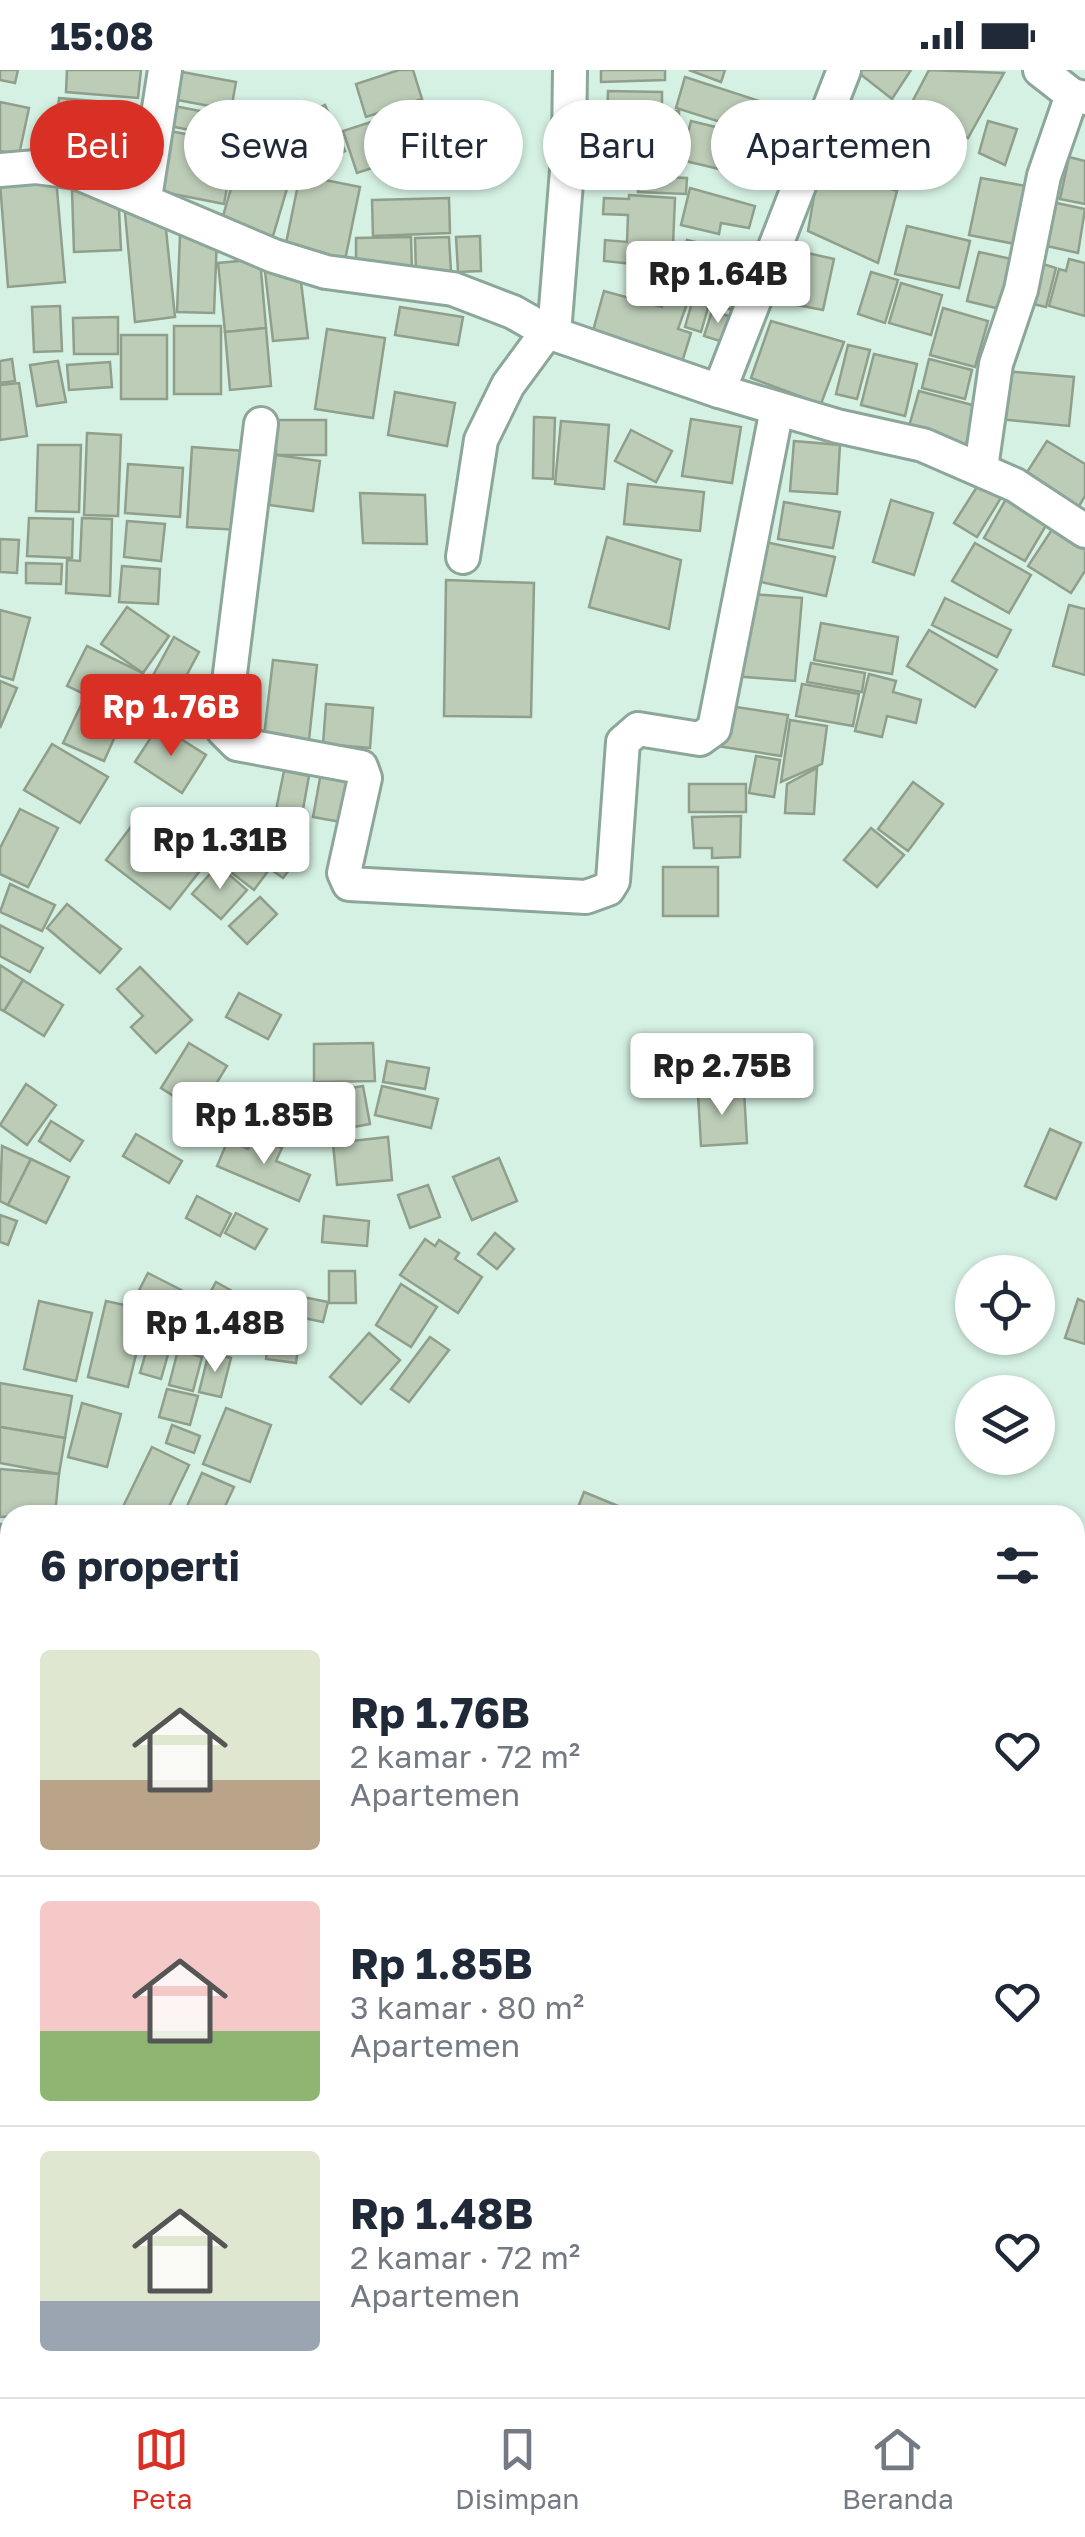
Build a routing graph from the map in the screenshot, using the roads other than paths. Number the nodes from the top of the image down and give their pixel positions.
1 (164, 70) edge
2 (570, 70) edge
3 (844, 70) edge
4 (1040, 70) edge
5 (1078, 97) edge
6 (0, 170) edge
7 (145, 198) junction
8 (548, 332) junction
9 (719, 392) junction
10 (776, 408) junction
11 (261, 424) dead end
12 (981, 468) junction
13 (1085, 531) edge
14 (464, 557) dead end

1 - 7 street
2 - 8 street
3 - 9 street
4 - 5 street
5 - 12 street
6 - 7 street
7 - 8 street
8 - 9 street
8 - 14 street
9 - 10 street
10 - 11 street
10 - 12 street
12 - 13 street

